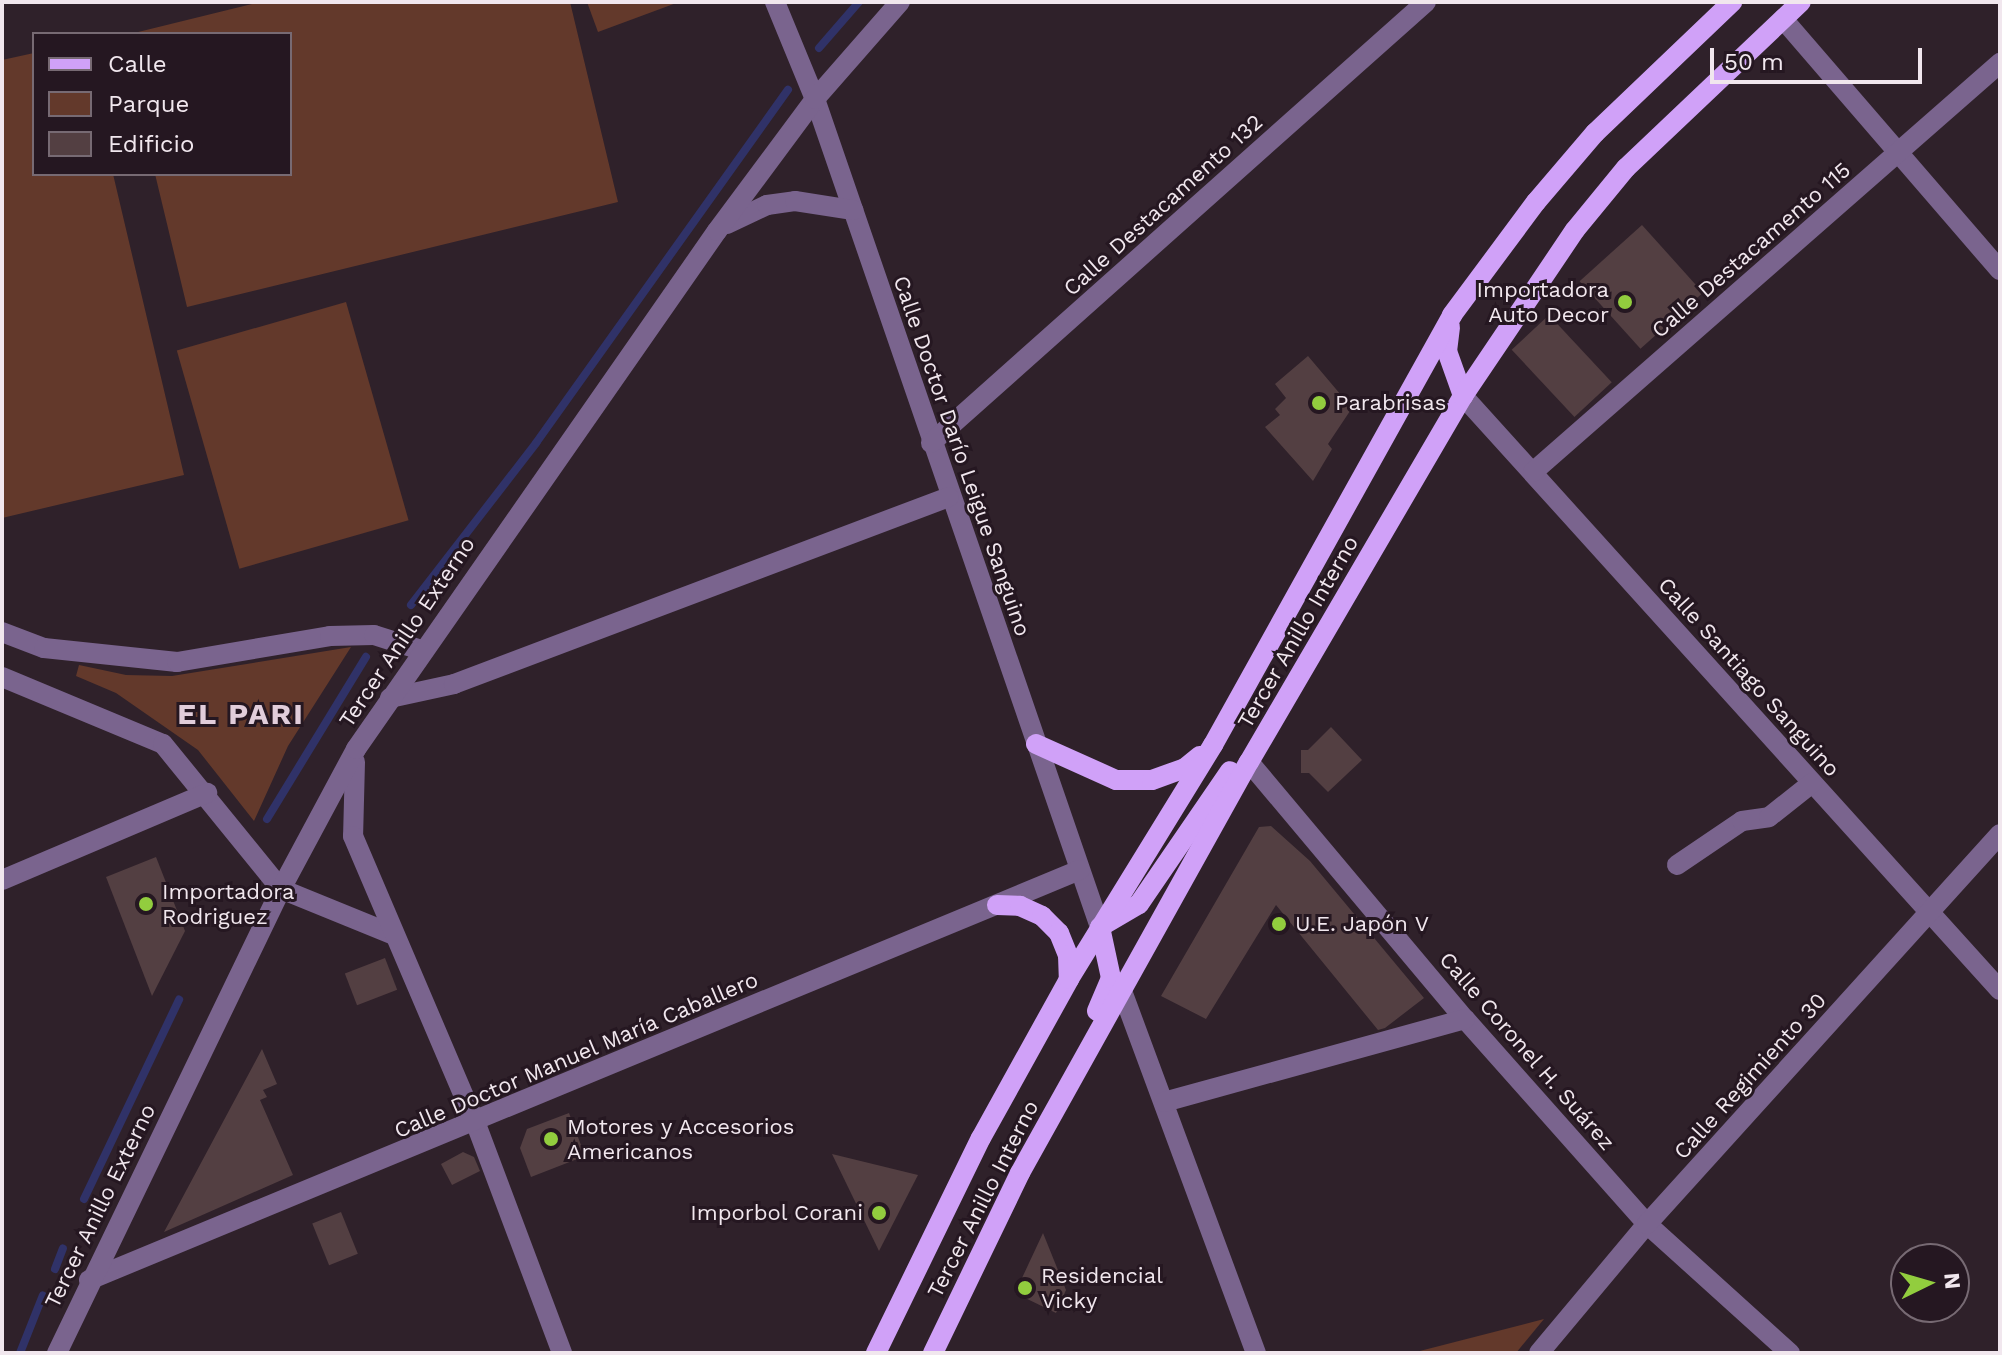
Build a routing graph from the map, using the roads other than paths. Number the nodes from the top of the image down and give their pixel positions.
1 (775, 2) edge
2 (900, 2) edge
3 (1426, 2) edge
4 (1732, 2) edge
5 (1801, 2) edge
6 (1783, 19) junction
7 (2000, 63) edge
8 (812, 92) junction
9 (1897, 154) junction
10 (853, 210) junction
11 (717, 231) junction
12 (2000, 270) edge
13 (1452, 315) junction
14 (1463, 396) junction
15 (931, 443) junction
16 (1533, 472) junction
17 (949, 497) junction
18 (2, 632) edge
19 (421, 650) junction
20 (2, 677) edge
21 (390, 698) junction
22 (1273, 725) junction
23 (1036, 744) junction
24 (1213, 745) junction
25 (356, 749) junction
26 (1249, 762) junction
27 (1812, 783) junction
28 (207, 793) junction
29 (2000, 834) edge
30 (1677, 865) dead end
31 (1080, 870) junction
32 (2, 880) edge
33 (281, 889) junction
34 (997, 905) junction
35 (1930, 913) junction
36 (1100, 927) junction
37 (394, 935) junction
38 (1069, 979) junction
39 (2000, 990) edge
40 (1122, 991) junction
41 (1465, 1019) junction
42 (1164, 1102) junction
43 (1059, 1104) junction
44 (476, 1124) junction
45 (1647, 1224) junction
46 (89, 1280) junction
47 (57, 1353) edge
48 (562, 1353) edge
49 (876, 1353) edge
50 (933, 1353) edge
51 (1256, 1353) edge
52 (1539, 1353) edge
53 (1790, 1353) edge

1 - 8 street, Calle Doctor Darío Leigue Sanguino
2 - 8 street, Tercer Anillo Externo
3 - 15 street, Calle Destacamento 132
4 - 13 main road, Tercer Anillo Interno
5 - 6 main road, Tercer Anillo Interno
6 - 9 street
6 - 14 main road, Tercer Anillo Interno
7 - 9 street, Calle Destacamento 115
8 - 10 street, Calle Doctor Darío Leigue Sanguino
8 - 11 street, Tercer Anillo Externo
9 - 12 street
9 - 16 street, Calle Destacamento 115
10 - 11 street
10 - 15 street, Calle Doctor Darío Leigue Sanguino
11 - 19 street, Tercer Anillo Externo
13 - 14 main road
13 - 24 main road, Tercer Anillo Interno
14 - 16 street, Calle Santiago Sanguino
14 - 22 main road, Tercer Anillo Interno
15 - 17 street, Calle Doctor Darío Leigue Sanguino
16 - 27 street, Calle Santiago Sanguino
17 - 21 street
17 - 23 street, Calle Doctor Darío Leigue Sanguino
18 - 19 street
19 - 21 street, Tercer Anillo Externo
20 - 28 street
21 - 25 street, Tercer Anillo Externo
22 - 26 main road, Tercer Anillo Interno
22 - 36 main road
23 - 24 main road
23 - 31 street, Calle Doctor Darío Leigue Sanguino
24 - 36 main road, Tercer Anillo Interno
25 - 33 street, Tercer Anillo Externo
25 - 37 street
26 - 40 main road, Tercer Anillo Interno
26 - 41 street, Calle Coronel H. Suárez
27 - 30 street
27 - 35 street, Calle Santiago Sanguino
28 - 32 street
28 - 33 street
29 - 35 street, Calle Regimiento 30
31 - 34 street, Calle Doctor Manuel María Caballero
31 - 36 street, Calle Doctor Darío Leigue Sanguino
33 - 37 street
33 - 46 street, Tercer Anillo Externo
34 - 38 main road
34 - 44 street, Calle Doctor Manuel María Caballero
35 - 39 street, Calle Santiago Sanguino
35 - 45 street, Calle Regimiento 30
36 - 38 main road, Tercer Anillo Interno
36 - 43 main road
37 - 44 street
38 - 49 main road, Tercer Anillo Interno
40 - 42 street
40 - 43 main road, Tercer Anillo Interno
41 - 42 street
41 - 45 street, Calle Coronel H. Suárez
42 - 51 street
43 - 50 main road, Tercer Anillo Interno
44 - 46 street, Calle Doctor Manuel María Caballero
44 - 48 street
45 - 52 street, Calle Regimiento 30
45 - 53 street, Calle Coronel H. Suárez
46 - 47 street, Tercer Anillo Externo

